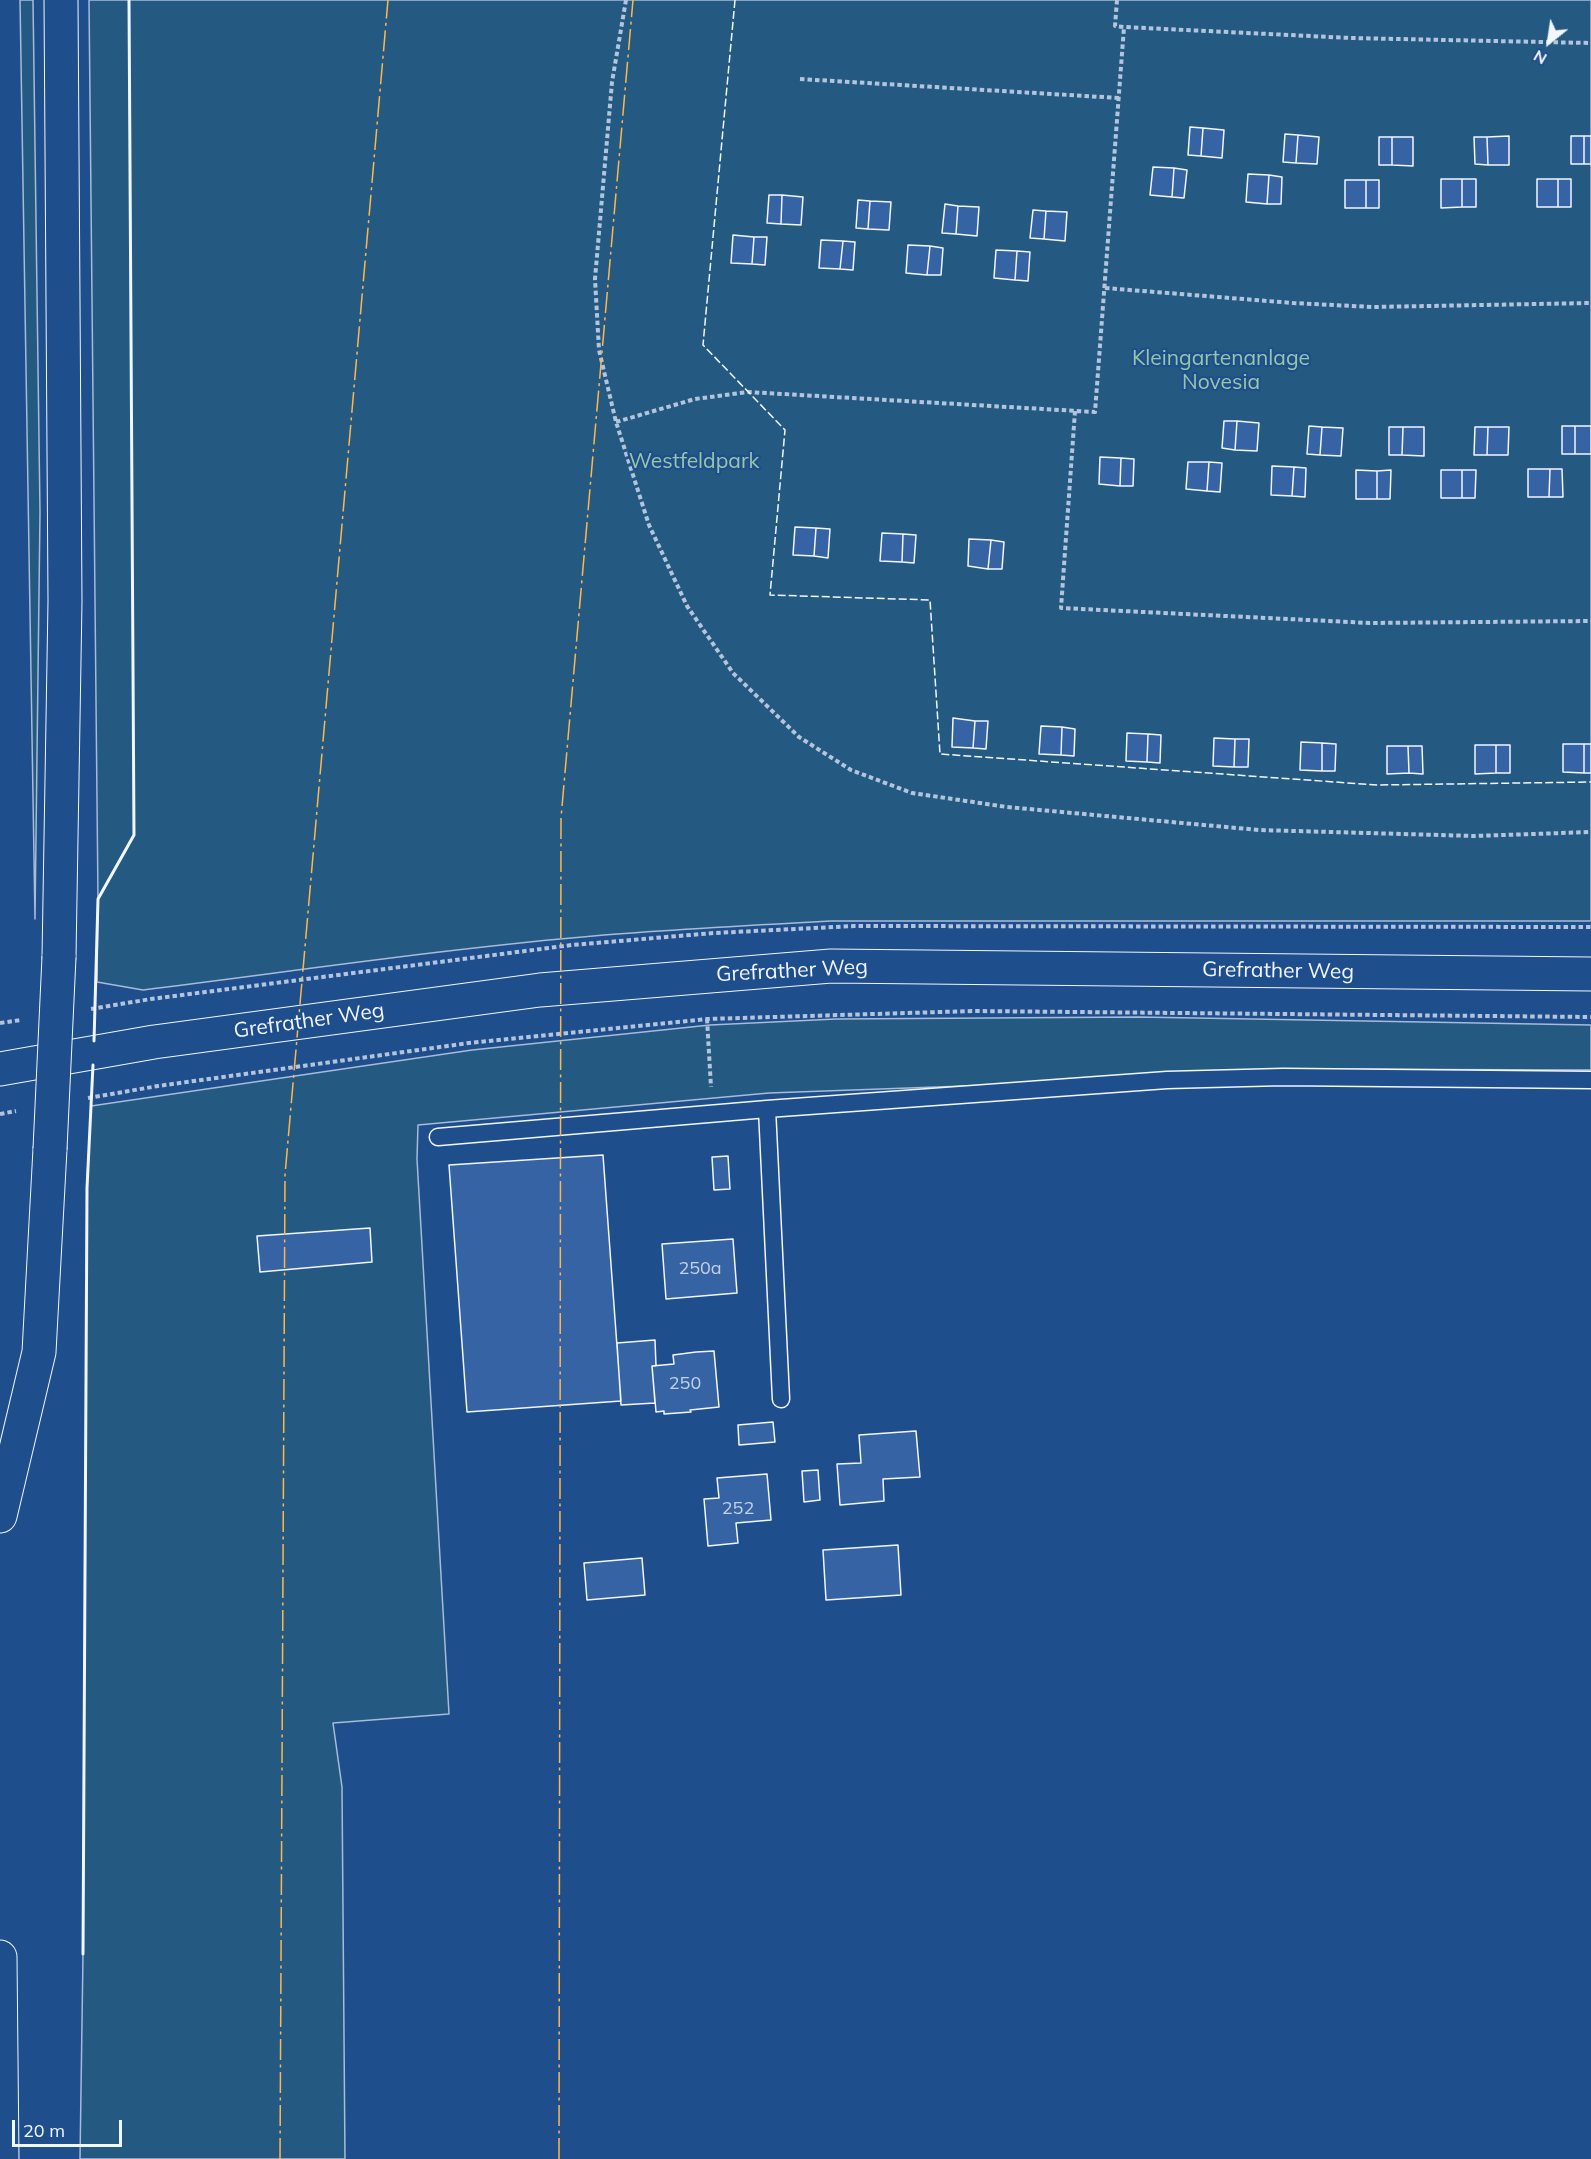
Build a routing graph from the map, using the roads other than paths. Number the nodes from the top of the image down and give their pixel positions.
1 (61, 0) edge
2 (1591, 974) edge
3 (0, 1069) edge
4 (1591, 1080) edge
5 (768, 1109) junction
6 (438, 1137) dead end
7 (781, 1399) dead end
8 (0, 1516) edge
9 (0, 1957) edge
10 (2, 2159) edge

1 - 8 main road, bridge
2 - 3 main road, Grefrather Weg
4 - 5 lane
5 - 6 lane
5 - 7 lane
9 - 10 main road

